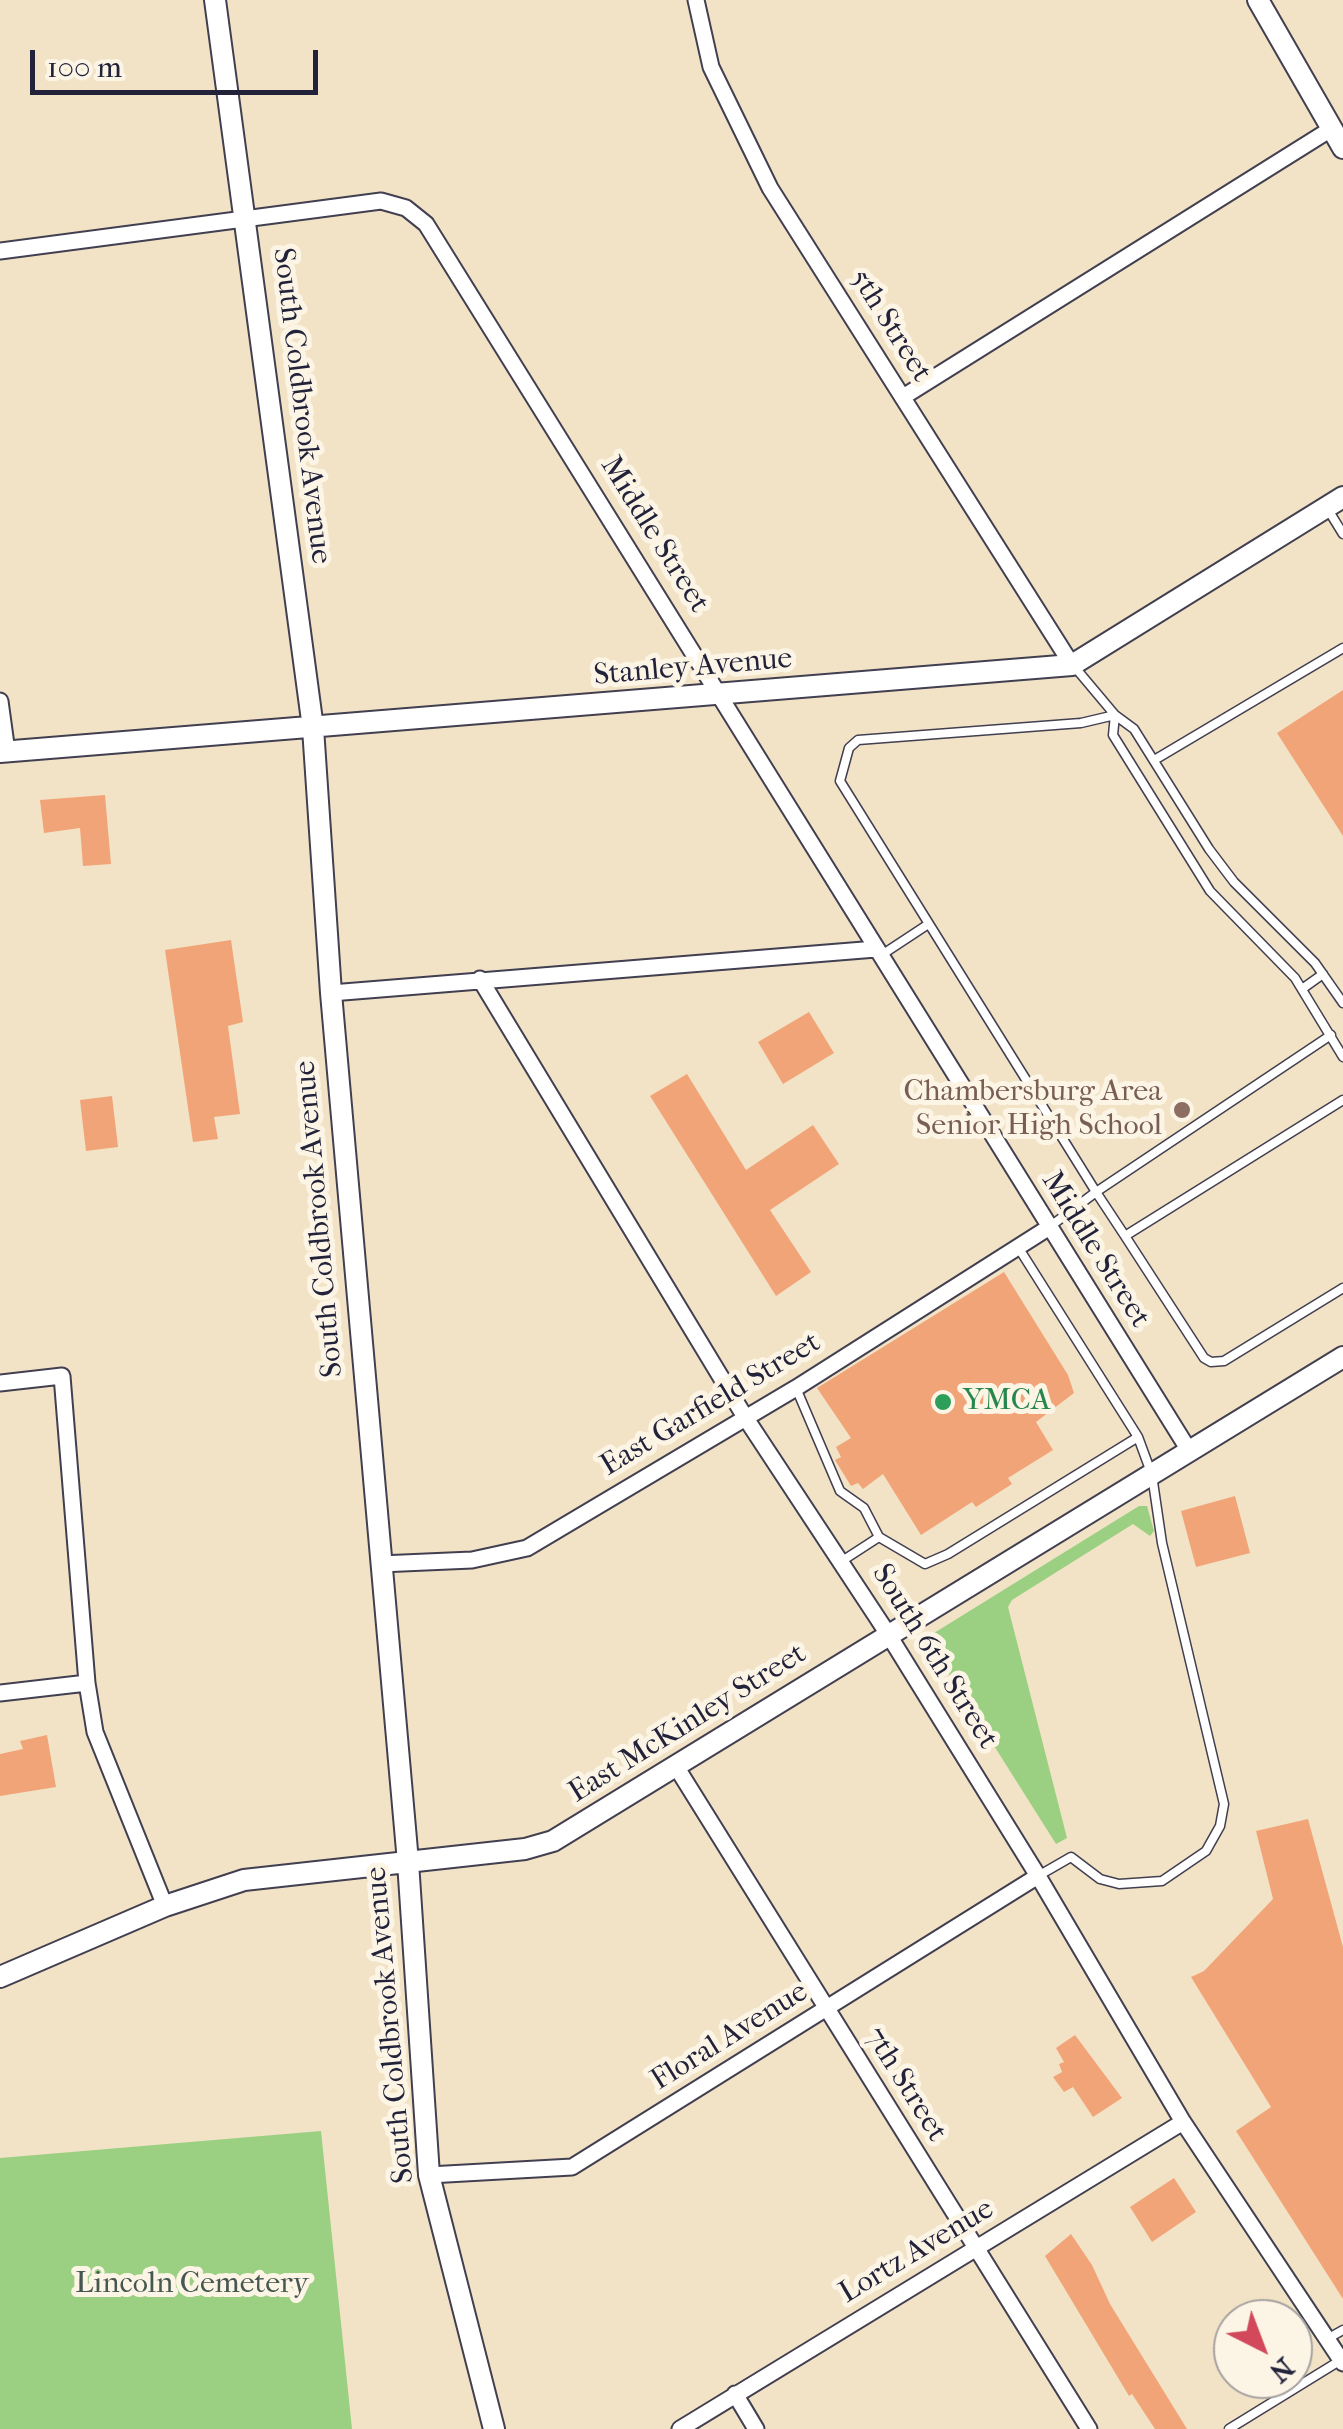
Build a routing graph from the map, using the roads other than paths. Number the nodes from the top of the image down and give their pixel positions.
1 (215, 0) edge
2 (696, 0) edge
3 (1258, 0) edge
4 (1331, 130) junction
5 (1343, 148) edge
6 (247, 219) junction
7 (0, 251) edge
8 (903, 397) junction
9 (1334, 502) edge
10 (1343, 534) edge
11 (1343, 648) edge
12 (1072, 665) junction
13 (722, 696) junction
14 (0, 701) edge
15 (1115, 715) junction
16 (312, 728) junction
17 (3, 752) edge
18 (1156, 759) junction
19 (926, 925) junction
20 (878, 953) junction
21 (1323, 974) junction
22 (480, 978) junction
23 (1302, 989) junction
24 (331, 993) junction
25 (1343, 1002) edge
26 (1331, 1035) junction
27 (1343, 1057) edge
28 (1343, 1100) edge
29 (1096, 1192) junction
30 (1048, 1228) junction
31 (1125, 1236) junction
32 (1018, 1245) junction
33 (1343, 1288) edge
34 (1343, 1357) edge
35 (0, 1383) edge
36 (796, 1388) junction
37 (746, 1417) junction
38 (1138, 1437) junction
39 (1190, 1452) junction
40 (1152, 1475) junction
41 (879, 1537) junction
42 (841, 1561) junction
43 (380, 1564) junction
44 (888, 1634) junction
45 (87, 1683) junction
46 (0, 1693) edge
47 (677, 1768) junction
48 (408, 1862) junction
49 (1038, 1876) junction
50 (165, 1906) junction
51 (0, 1977) edge
52 (826, 2009) junction
53 (1183, 2122) junction
54 (429, 2175) junction
55 (975, 2250) junction
56 (1343, 2330) edge
57 (1328, 2339) junction
58 (1342, 2360) edge
59 (735, 2394) junction
60 (494, 2429) edge
61 (680, 2429) edge
62 (756, 2429) edge
63 (1089, 2429) edge
64 (1229, 2429) edge

1 - 6 street, South Coldbrook Avenue
2 - 8 street, 5th Street
3 - 4 street
4 - 5 street
4 - 8 street
6 - 7 street, Middle Street
6 - 13 street, Middle Street
6 - 16 street, South Coldbrook Avenue
8 - 12 street, 5th Street
9 - 10 lane
9 - 12 street, Stanley Avenue
11 - 18 lane
12 - 13 street, Stanley Avenue
12 - 15 lane
13 - 16 street, Stanley Avenue
13 - 20 street, Middle Street
14 - 17 street
15 - 18 lane
15 - 19 lane
15 - 23 lane
16 - 17 street, Stanley Avenue
16 - 24 street, South Coldbrook Avenue
18 - 21 lane
19 - 20 lane
19 - 29 lane
20 - 22 street
20 - 30 street, Middle Street
21 - 23 lane
21 - 25 lane
22 - 24 street
22 - 37 street, South 6th Street
23 - 26 lane
24 - 43 street, South Coldbrook Avenue
26 - 27 lane
26 - 29 lane
28 - 31 lane
29 - 30 lane
29 - 31 lane
30 - 32 street, East Garfield Street
30 - 39 street, Middle Street
31 - 33 lane
32 - 36 street, East Garfield Street
32 - 38 lane
34 - 39 street, East McKinley Street
35 - 45 street
36 - 37 street, East Garfield Street
36 - 41 lane
37 - 42 street, South 6th Street
37 - 43 street, East Garfield Street
38 - 40 lane
38 - 41 lane
39 - 40 street, East McKinley Street
40 - 44 street, East McKinley Street
40 - 49 lane
41 - 42 lane
42 - 44 street, South 6th Street
43 - 48 street, South Coldbrook Avenue
44 - 47 street, East McKinley Street
44 - 49 street, South 6th Street
45 - 46 street
45 - 50 street
47 - 48 street, East McKinley Street
47 - 52 street, 7th Street
48 - 50 street, East McKinley Street
48 - 54 street, South Coldbrook Avenue
49 - 52 street, Floral Avenue
49 - 53 street, South 6th Street
50 - 51 street, East McKinley Street
52 - 54 street, Floral Avenue
52 - 55 street, 7th Street
53 - 55 street, Lortz Avenue
53 - 57 street, South 6th Street
54 - 60 street, South Coldbrook Avenue
55 - 59 street, Lortz Avenue
55 - 63 street, 7th Street
56 - 57 lane
57 - 58 street, South 6th Street
58 - 64 lane
59 - 61 street, Lortz Avenue
59 - 62 street

